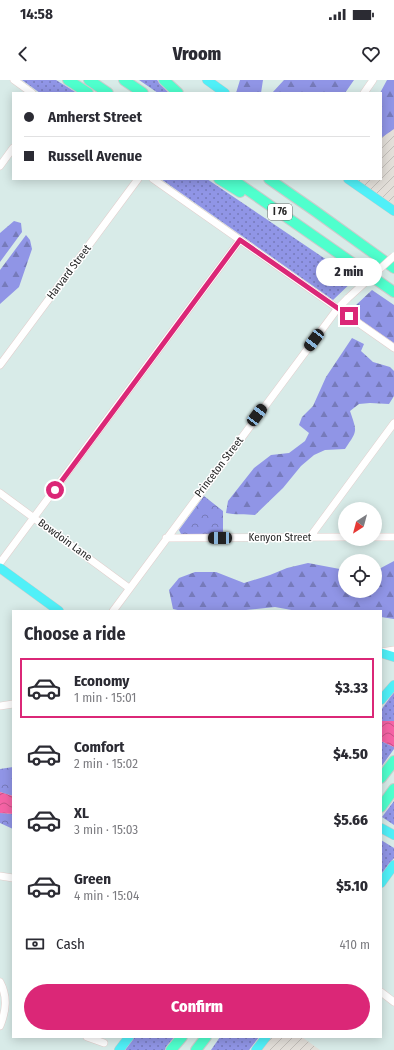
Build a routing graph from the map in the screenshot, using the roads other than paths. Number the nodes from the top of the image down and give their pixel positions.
1 (14, 80) edge
2 (68, 80) edge
3 (89, 80) edge
4 (124, 80) edge
5 (164, 80) edge
6 (207, 80) edge
7 (373, 80) edge
8 (31, 92) edge
9 (86, 92) edge
10 (107, 92) edge
11 (142, 92) edge
12 (177, 92) edge
13 (224, 92) edge
14 (365, 92) edge
15 (12, 149) edge
16 (0, 166) edge
17 (137, 180) edge
18 (155, 180) edge
19 (221, 180) edge
20 (233, 180) edge
21 (270, 180) edge
22 (279, 180) edge
23 (349, 180) edge
24 (315, 211) junction
25 (394, 211) edge
26 (240, 240) junction
27 (328, 245) junction
28 (394, 256) edge
29 (394, 268) edge
30 (394, 292) edge
31 (338, 308) junction
32 (394, 348) edge
33 (0, 365) edge
34 (393, 427) edge
35 (0, 493) edge
36 (34, 518) junction
37 (310, 537) junction
38 (338, 537) edge
39 (382, 537) edge
40 (394, 537) edge
41 (166, 538) junction
42 (0, 563) edge
43 (0, 568) edge
44 (129, 588) junction
45 (58, 610) edge
46 (114, 610) edge
47 (394, 650) edge
48 (382, 652) edge
49 (382, 652) edge
50 (394, 657) edge
51 (394, 685) edge
52 (382, 699) edge
53 (12, 704) edge
54 (0, 706) edge
55 (394, 761) edge
56 (382, 777) edge
57 (394, 789) edge
58 (382, 806) edge
59 (382, 829) edge
60 (394, 835) edge
61 (394, 865) edge
62 (0, 876) edge
63 (12, 878) edge
64 (382, 882) edge
65 (0, 982) edge
66 (382, 993) edge
67 (9, 1000) edge
68 (394, 1002) edge
69 (0, 1026) edge
70 (90, 1038) edge
71 (127, 1038) edge
72 (181, 1038) edge
73 (205, 1038) edge
74 (265, 1038) edge
75 (104, 1043) dead end
76 (119, 1050) edge
77 (171, 1050) edge
78 (196, 1050) edge
79 (256, 1050) edge

1 - 8 street
2 - 9 highway
3 - 10 highway
4 - 11 highway
5 - 12 highway
6 - 13 main road
7 - 14 street
15 - 16 street
17 - 33 street, Harvard Street
18 - 26 street
19 - 27 highway
20 - 27 highway, I 76
21 - 24 highway, I 76
22 - 24 highway
23 - 25 main road
24 - 29 highway, I 76
26 - 31 street
26 - 36 street
27 - 30 highway, I 76
28 - 31 street, Princeton Street, bridge
31 - 32 street
31 - 41 street, Princeton Street
34 - 37 street
35 - 36 street, Bowdoin Lane
36 - 42 street
36 - 44 street, Bowdoin Lane
37 - 38 street, Kenyon Street
37 - 41 street, Kenyon Street
39 - 40 street
41 - 44 street, Princeton Street
43 - 45 main road
44 - 46 street, Princeton Street
47 - 48 street
49 - 50 main road
51 - 52 main road
53 - 54 street
55 - 56 highway
57 - 58 highway
59 - 60 main road
61 - 64 main road
62 - 63 street
65 - 67 street
66 - 68 street
67 - 69 street
70 - 75 street
71 - 76 main road
72 - 77 highway
73 - 78 highway
74 - 79 main road

